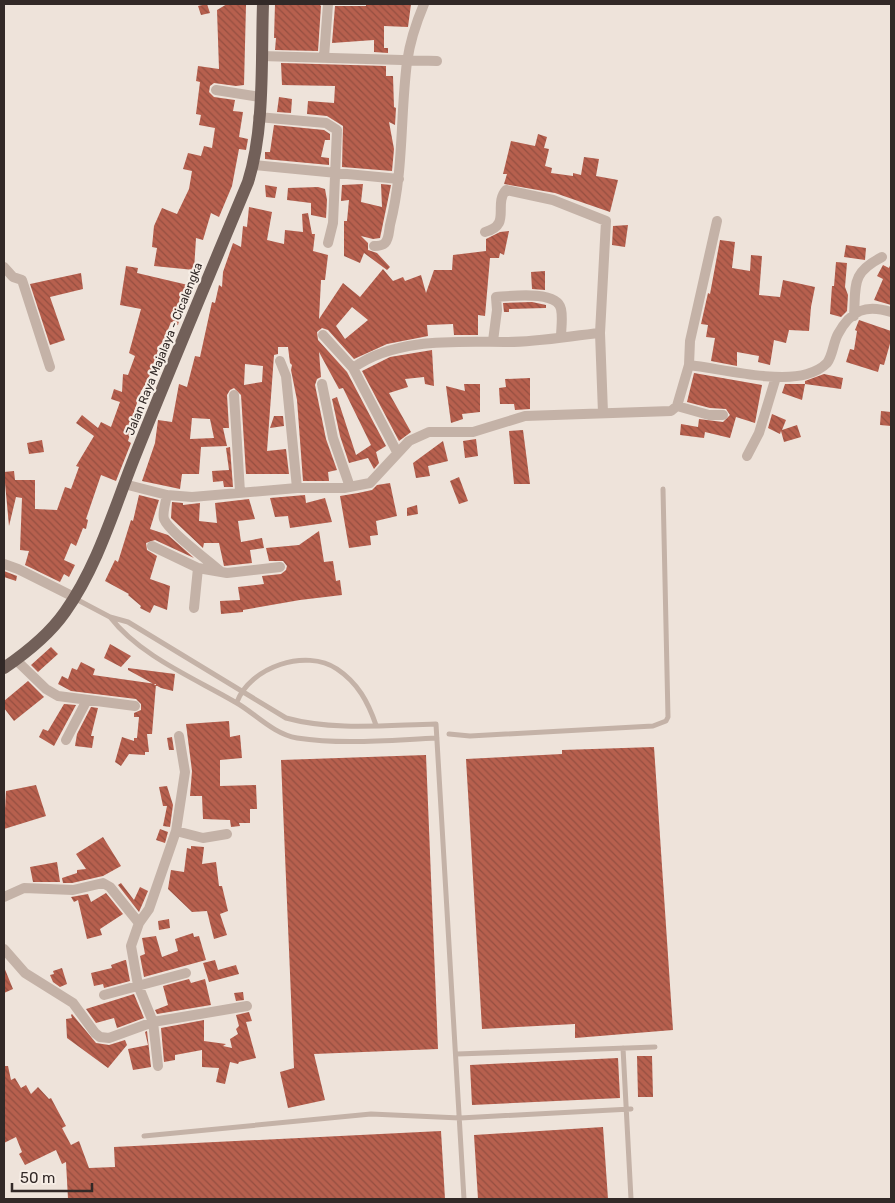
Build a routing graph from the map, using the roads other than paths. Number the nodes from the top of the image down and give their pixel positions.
1 (262, 4) edge
2 (328, 4) edge
3 (424, 4) edge
4 (261, 56) junction
5 (324, 57) junction
6 (407, 60) junction
7 (437, 60) dead end
8 (216, 90) dead end
9 (260, 97) junction
10 (258, 117) junction
11 (253, 165) junction
12 (336, 173) junction
13 (399, 179) junction
14 (717, 221) dead end
15 (485, 232) dead end
16 (328, 243) dead end
17 (374, 246) dead end
18 (882, 257) dead end
19 (4, 267) edge
20 (891, 312) edge
21 (854, 316) junction
22 (600, 334) junction
23 (323, 336) dead end
24 (560, 337) junction
25 (492, 341) junction
26 (280, 361) dead end
27 (690, 365) junction
28 (50, 367) dead end
29 (353, 368) junction
30 (776, 377) junction
31 (322, 384) dead end
32 (234, 395) dead end
33 (677, 406) junction
34 (603, 413) junction
35 (723, 415) dead end
36 (397, 452) junction
37 (747, 456) dead end
38 (124, 484) junction
39 (350, 487) junction
40 (297, 488) junction
41 (663, 489) dead end
42 (240, 492) junction
43 (167, 495) junction
44 (152, 546) dead end
45 (4, 564) edge
46 (280, 567) dead end
47 (198, 568) junction
48 (220, 572) junction
49 (74, 598) junction
50 (194, 608) dead end
51 (110, 617) junction
52 (16, 660) junction
53 (4, 668) edge
54 (241, 692) junction
55 (87, 700) junction
56 (237, 702) junction
57 (134, 706) dead end
58 (376, 725) junction
59 (449, 734) dead end
60 (179, 736) dead end
61 (437, 738) junction
62 (66, 740) dead end
63 (176, 831) junction
64 (227, 834) dead end
65 (4, 897) edge
66 (138, 923) junction
67 (4, 950) edge
68 (186, 973) dead end
69 (138, 985) junction
70 (104, 995) dead end
71 (247, 1006) dead end
72 (153, 1022) junction
73 (655, 1047) dead end
74 (622, 1048) junction
75 (457, 1054) junction
76 (158, 1066) dead end
77 (628, 1109) junction
78 (460, 1118) junction
79 (144, 1136) dead end
80 (464, 1199) edge
81 (631, 1199) edge

1 - 4 main road, Jalan Raya Majalaya - Cicalengka
2 - 5 street
3 - 6 street
4 - 5 street
4 - 9 main road, Jalan Raya Majalaya - Cicalengka
5 - 6 street
6 - 7 street
6 - 13 street
8 - 9 street
9 - 10 main road, Jalan Raya Majalaya - Cicalengka
10 - 11 main road, Jalan Raya Majalaya - Cicalengka
10 - 12 street
11 - 12 street
11 - 38 main road, Jalan Raya Majalaya - Cicalengka
12 - 13 street
12 - 16 street
13 - 17 street
14 - 27 street
15 - 22 street
18 - 21 street
19 - 28 street
20 - 21 street
21 - 30 street
22 - 24 street
22 - 34 street
23 - 29 street
24 - 25 street
24 - 25 street
25 - 29 street
26 - 40 street
27 - 30 street
27 - 33 street
29 - 36 street
30 - 37 street
31 - 39 street
32 - 42 street
33 - 34 street
33 - 35 street
34 - 36 street
36 - 39 street
38 - 43 street
38 - 49 main road, Jalan Raya Majalaya - Cicalengka
39 - 40 street
40 - 42 street
41 - 59 lane
42 - 43 street
43 - 48 street
44 - 47 street
45 - 49 street
46 - 48 street
47 - 48 street
47 - 50 street
49 - 51 lane
49 - 52 main road, Jalan Raya Majalaya - Cicalengka
51 - 54 lane
51 - 56 lane
52 - 53 main road, Jalan Raya Majalaya - Cicalengka
52 - 55 street
54 - 56 lane
54 - 58 lane
54 - 58 lane
55 - 57 street
55 - 62 street
56 - 61 lane
58 - 61 lane
60 - 63 street
61 - 75 lane
63 - 64 street
63 - 66 street
65 - 66 street
66 - 69 street
67 - 72 street
68 - 69 street
69 - 70 street
69 - 72 street
71 - 72 street
72 - 76 street
73 - 74 lane
74 - 75 lane
74 - 77 lane
75 - 78 lane
77 - 78 lane
77 - 81 lane
78 - 79 lane
78 - 80 lane

